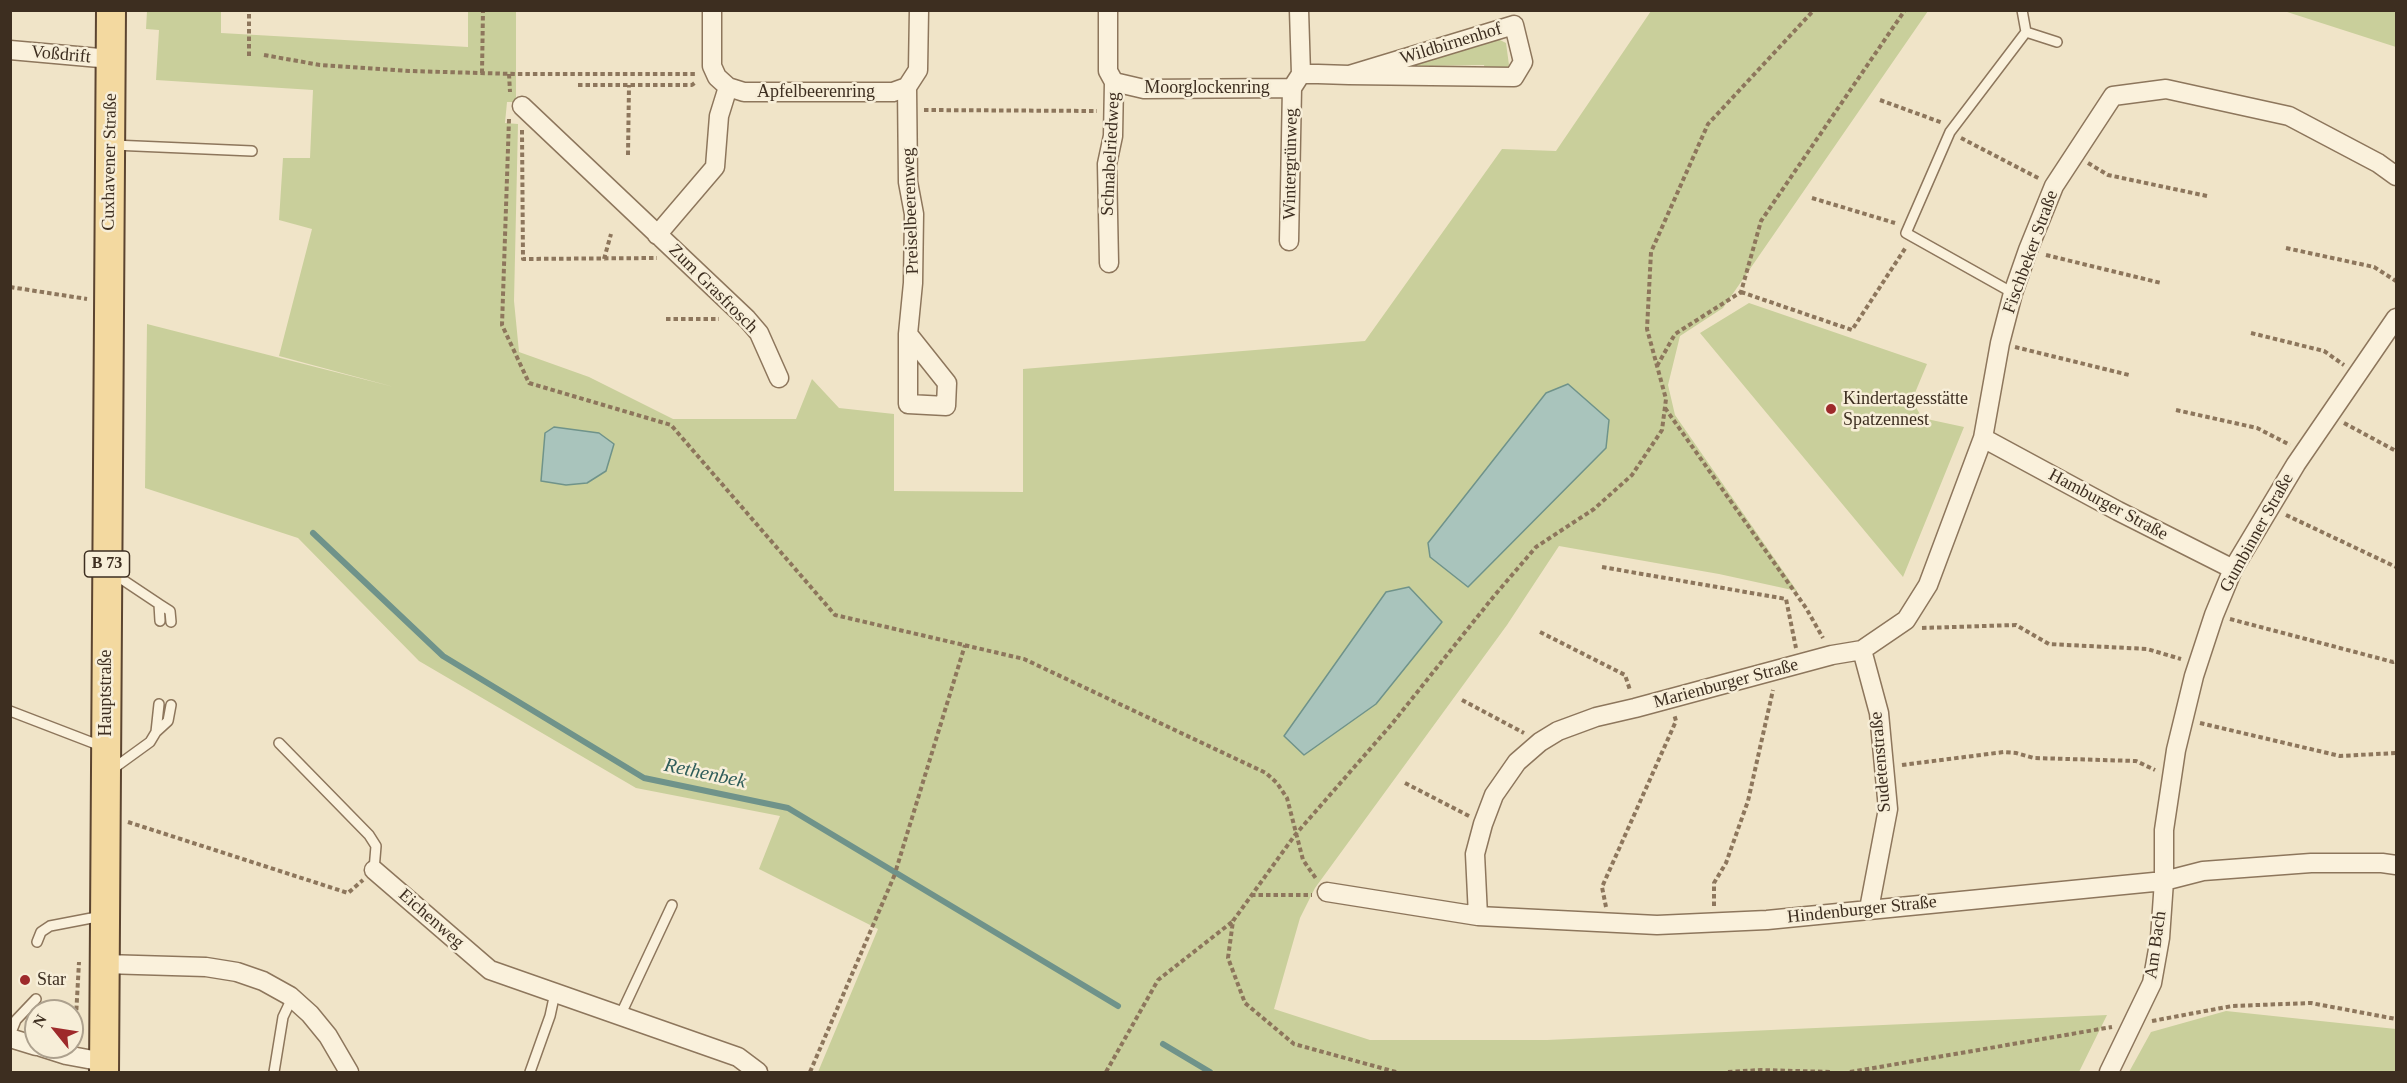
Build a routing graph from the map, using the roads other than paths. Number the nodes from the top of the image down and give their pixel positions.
1 (111, 10) edge
2 (712, 10) edge
3 (919, 10) edge
4 (1108, 10) edge
5 (1299, 10) edge
6 (2022, 10) edge
7 (2026, 32) junction
8 (2058, 42) dead end
9 (10, 50) edge
10 (111, 59) junction
11 (1349, 75) junction
12 (1297, 81) junction
13 (1114, 82) junction
14 (728, 87) junction
15 (907, 87) junction
16 (516, 108) road end
17 (110, 144) junction
18 (252, 151) dead end
19 (2397, 176) edge
20 (657, 235) junction
21 (1289, 241) dead end
22 (1109, 263) dead end
23 (2013, 292) junction
24 (109, 309) joint
25 (2397, 318) edge
26 (908, 334) dead end
27 (779, 378) dead end
28 (1983, 438) junction
29 (107, 569) junction
30 (2233, 569) junction
31 (159, 603) junction
32 (160, 621) dead end
33 (171, 622) dead end
34 (1862, 650) junction
35 (159, 704) dead end
36 (171, 705) dead end
37 (10, 711) edge
38 (156, 732) junction
39 (279, 743) dead end
40 (106, 761) junction
41 (2397, 865) edge
42 (374, 870) joint
43 (2164, 880) junction
44 (1327, 892) road end
45 (672, 905) dead end
46 (1869, 909) junction
47 (105, 915) junction
48 (1478, 916) junction
49 (37, 942) dead end
50 (104, 964) junction
51 (555, 993) junction
52 (292, 998) junction
53 (24, 1012) edge
54 (620, 1016) junction
55 (10, 1037) edge
56 (81, 1059) edge
57 (104, 1067) edge
58 (274, 1072) edge
59 (349, 1072) edge
60 (530, 1072) edge
61 (758, 1072) edge
62 (2109, 1072) edge

1 - 10 main road, Cuxhavener Straße / B 73
2 - 14 street
3 - 15 street
4 - 13 street
5 - 12 street
6 - 7 lane
7 - 8 lane
7 - 23 lane
9 - 10 street, Voßdrift
10 - 17 main road, Cuxhavener Straße / B 73
11 - 11 street, Wildbirnenhof
11 - 12 street, Wildbirnenhof
12 - 13 street, Moorglockenring
12 - 21 street, Wintergrünweg
13 - 22 street, Schnabelriedweg
14 - 15 street, Apfelbeerenring
14 - 20 street, Zum Grasfrosch
15 - 26 street, Preiselbeerenweg
16 - 20 street, Zum Grasfrosch
17 - 18 lane
17 - 24 main road, Cuxhavener Straße / B 73
19 - 23 street, Fischbeker Straße
20 - 27 street, Zum Grasfrosch
23 - 28 street, Fischbeker Straße
24 - 29 main road, Hauptstraße / B 73
25 - 30 street, Gumbinner Straße
28 - 30 street, Hamburger Straße
28 - 34 street, Marienburger Straße
29 - 31 lane
29 - 40 main road, Hauptstraße / B 73
30 - 43 street, Gumbinner Straße
31 - 32 lane
31 - 33 lane
34 - 46 street, Sudetenstraße
34 - 48 street, Marienburger Straße
35 - 38 lane
36 - 38 lane
37 - 40 lane
38 - 40 lane
39 - 42 lane
40 - 47 main road, Hauptstraße / B 73
41 - 43 street, Hindenburger Straße
42 - 51 street, Eichenweg
43 - 46 street, Hindenburger Straße
43 - 62 street, Am Bach
44 - 48 street, Hindenburger Straße
45 - 54 lane
46 - 48 street, Hindenburger Straße
47 - 49 lane
47 - 50 main road, Hauptstraße / B 73
50 - 52 street
50 - 57 main road, Hauptstraße / B 73
51 - 54 street, Eichenweg
51 - 60 lane
52 - 58 lane
52 - 59 street
53 - 55 lane
54 - 61 street, Eichenweg
56 - 57 street

